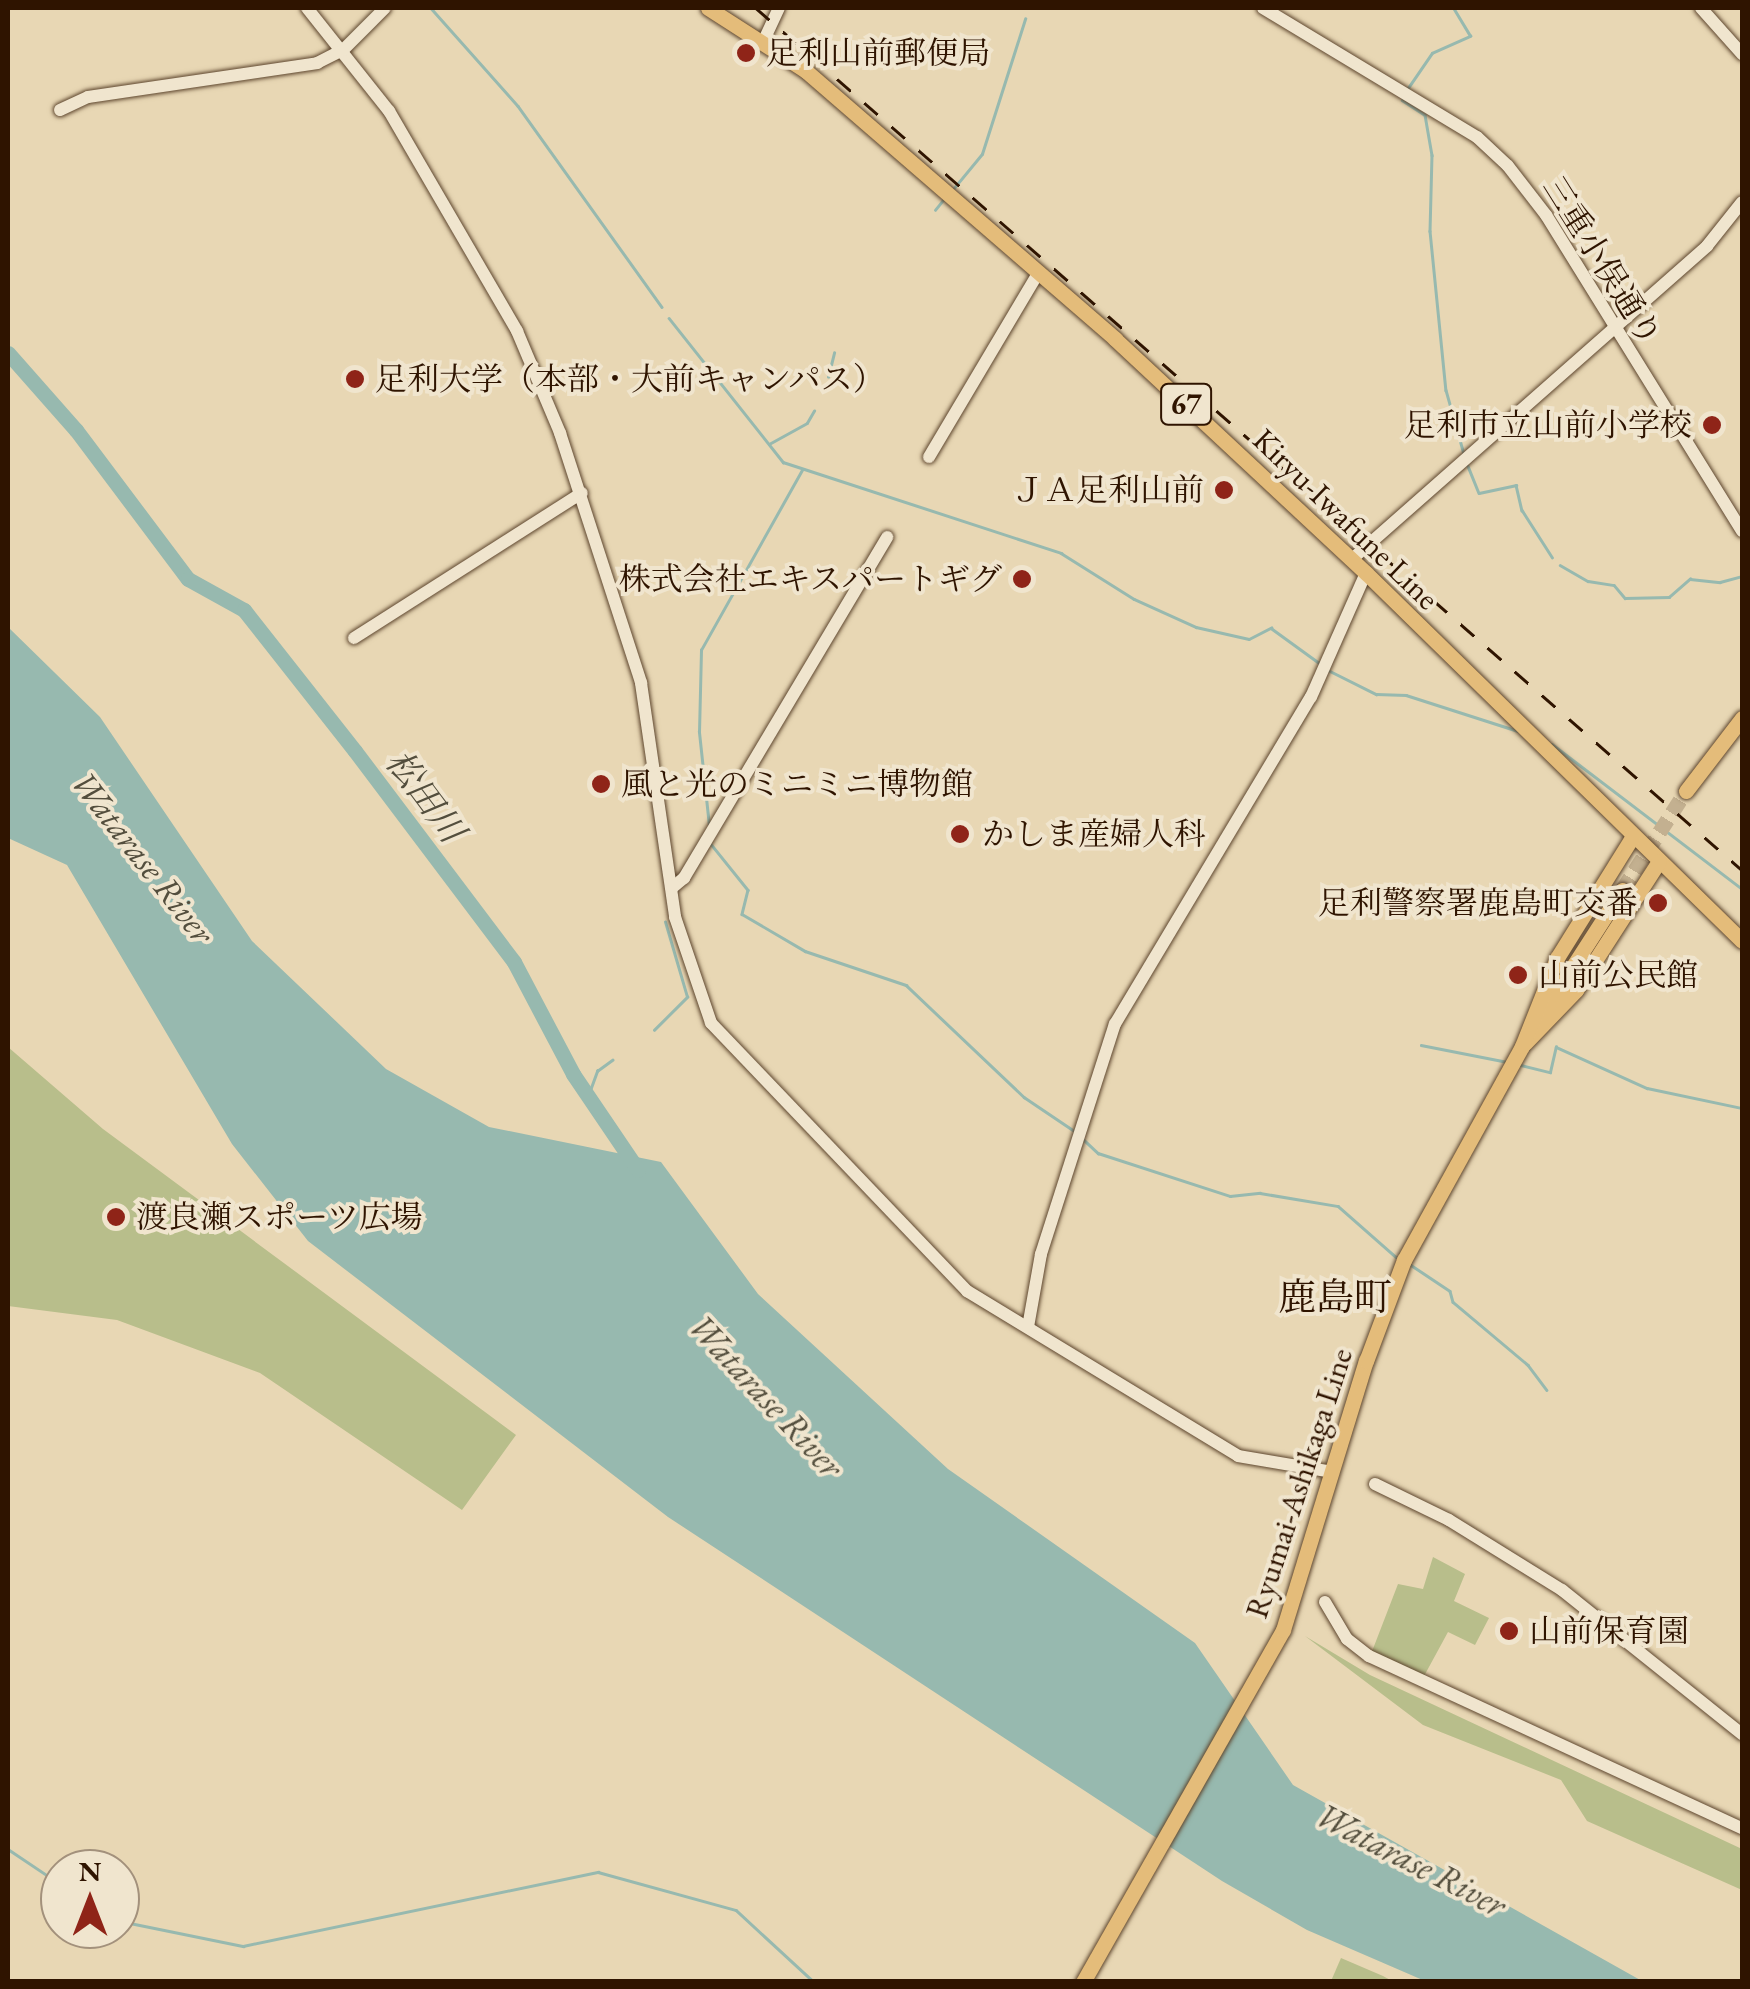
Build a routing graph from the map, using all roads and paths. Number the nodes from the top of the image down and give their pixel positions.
1 (307, 8) edge
2 (385, 8) edge
3 (708, 8) edge
4 (779, 8) edge
5 (1263, 8) edge
6 (1700, 8) edge
7 (764, 40) junction
8 (343, 50) junction
9 (1742, 54) edge
10 (60, 110) dead end
11 (1742, 202) edge
12 (1039, 272) junction
13 (1610, 327) junction
14 (929, 457) dead end
15 (582, 493) junction
16 (1742, 532) edge
17 (888, 538) dead end
18 (1351, 560) junction
19 (1366, 573) junction
20 (354, 638) dead end
21 (1742, 718) edge
22 (1686, 790) tunnel mouth
23 (1633, 836) junction
24 (1660, 861) junction
25 (672, 888) junction
26 (1622, 890) tunnel mouth
27 (1742, 942) edge
28 (1522, 1046) junction
29 (1028, 1327) junction
30 (1333, 1472) junction
31 (1375, 1484) dead end
32 (1326, 1602) dead end
33 (1742, 1734) edge
34 (1742, 1828) edge
35 (1086, 1974) edge

1 - 8 street
2 - 8 street
3 - 7 main road, Kiryu-Iwafune Line / 67
4 - 7 street
5 - 13 street, 三重小俣通り
6 - 9 street
7 - 12 main road, Kiryu-Iwafune Line / 67
8 - 10 street
8 - 15 street
11 - 13 street
12 - 14 street
12 - 18 main road, Kiryu-Iwafune Line / 67
13 - 16 street, 三重小俣通り
13 - 18 street
15 - 20 street
15 - 25 street
17 - 25 street
18 - 19 main road, Kiryu-Iwafune Line / 67
19 - 23 main road, Kiryu-Iwafune Line / 67
19 - 29 street
21 - 22 main road
23 - 24 main road, Kiryu-Iwafune Line / 67
23 - 28 main road, Ryumai-Ashikaga Line
24 - 27 main road, Kiryu-Iwafune Line / 67
24 - 28 main road, Ryumai-Ashikaga Line
25 - 29 street
26 - 28 main road
28 - 30 main road, Ryumai-Ashikaga Line
29 - 30 street
30 - 35 main road, Ryumai-Ashikaga Line
31 - 33 street
32 - 34 street

